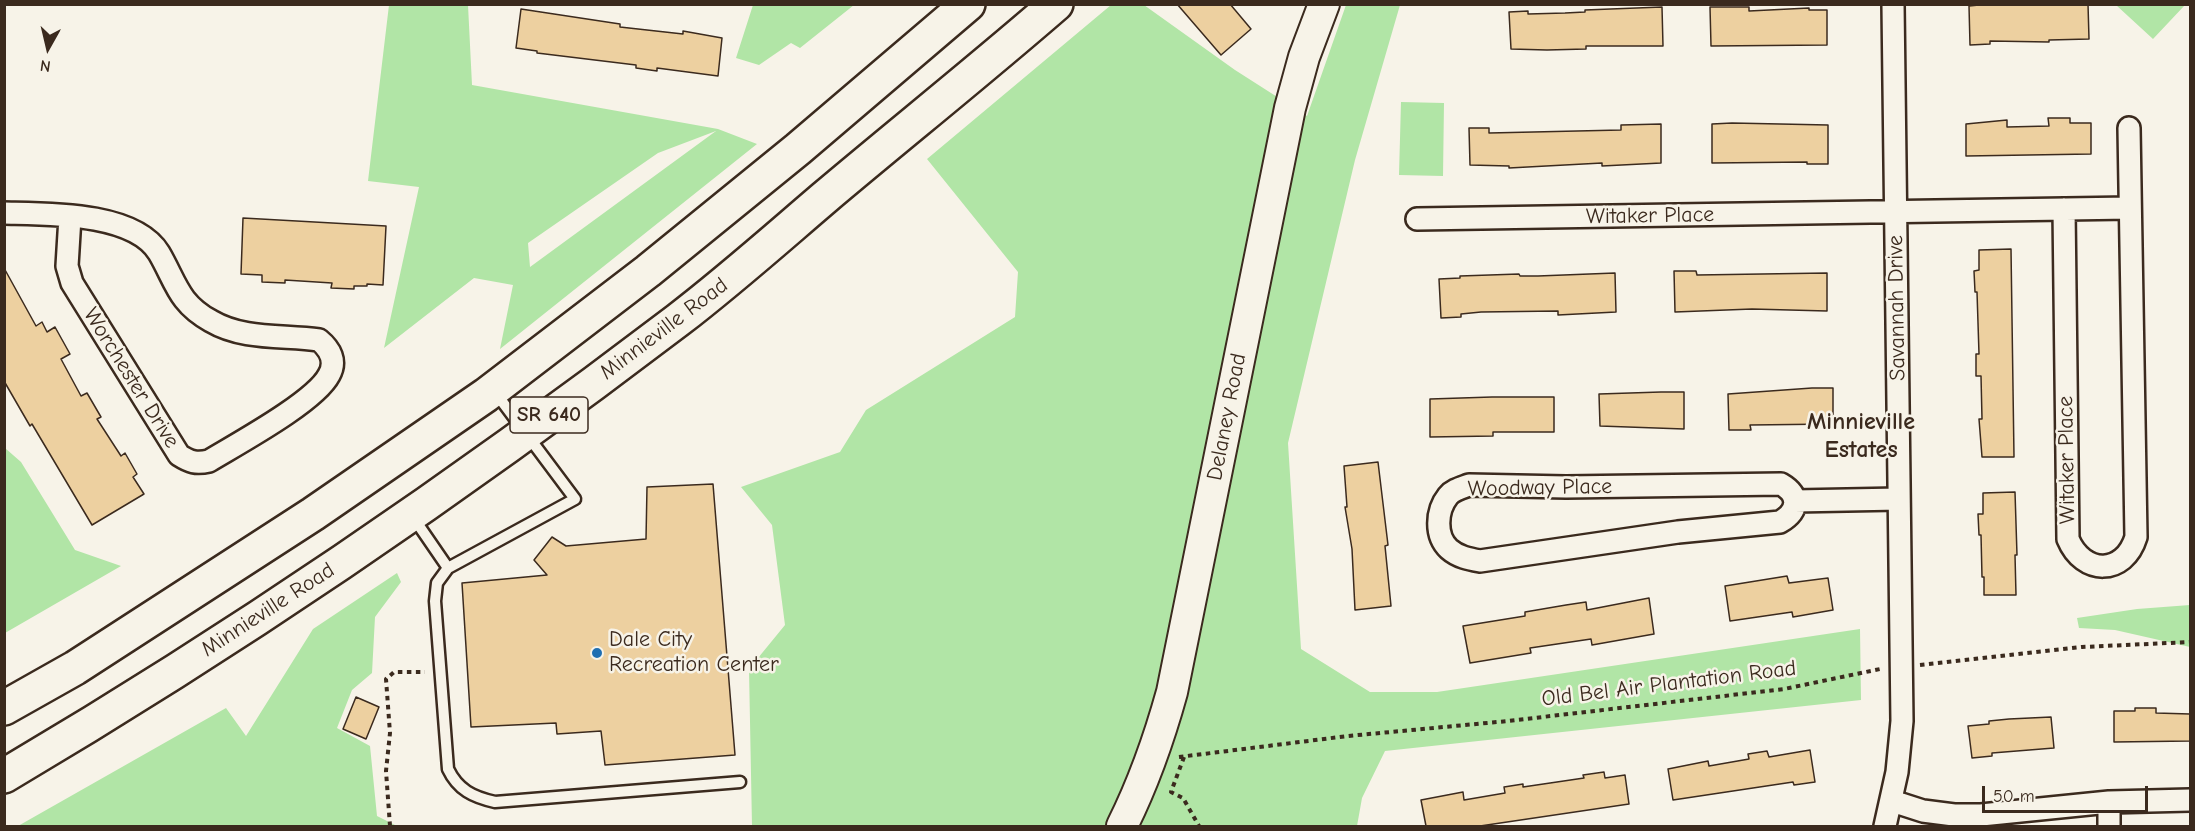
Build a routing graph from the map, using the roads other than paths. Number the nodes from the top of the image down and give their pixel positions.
1 (968, 4) edge
2 (1056, 4) edge
3 (1324, 4) edge
4 (1893, 4) edge
5 (2129, 128) dead end
6 (2130, 208) junction
7 (2064, 209) junction
8 (1896, 212) junction
9 (4, 213) edge
10 (70, 217) junction
11 (1417, 219) dead end
12 (493, 390) junction
13 (526, 432) junction
14 (1899, 499) junction
15 (1795, 501) junction
16 (411, 514) junction
17 (448, 568) junction
18 (4, 708) edge
19 (4, 776) edge
20 (740, 782) dead end
21 (2190, 800) edge
22 (1892, 801) junction
23 (2109, 802) junction
24 (1122, 826) edge
25 (1885, 826) edge
26 (2109, 826) edge

1 - 12 main road, SR 640
2 - 13 main road, Minnieville Road / SR 640
3 - 24 street, Delaney Road
4 - 8 street, Savannah Drive
5 - 6 street, Witaker Place
6 - 7 street, Witaker Place
6 - 7 street, Witaker Place
7 - 8 street, Witaker Place
8 - 11 street, Witaker Place
8 - 14 street, Savannah Drive
9 - 10 street, Worchester Drive
10 - 10 street, Worchester Drive
12 - 13 lane
12 - 18 main road, SR 640
13 - 16 main road, Minnieville Road / SR 640
13 - 17 lane
14 - 15 street
14 - 22 street, Savannah Drive
15 - 15 street, Woodway Place
16 - 17 lane
16 - 19 main road, Minnieville Road / SR 640
17 - 20 lane
21 - 23 street
22 - 23 street
22 - 25 street, Savannah Drive
23 - 26 street

